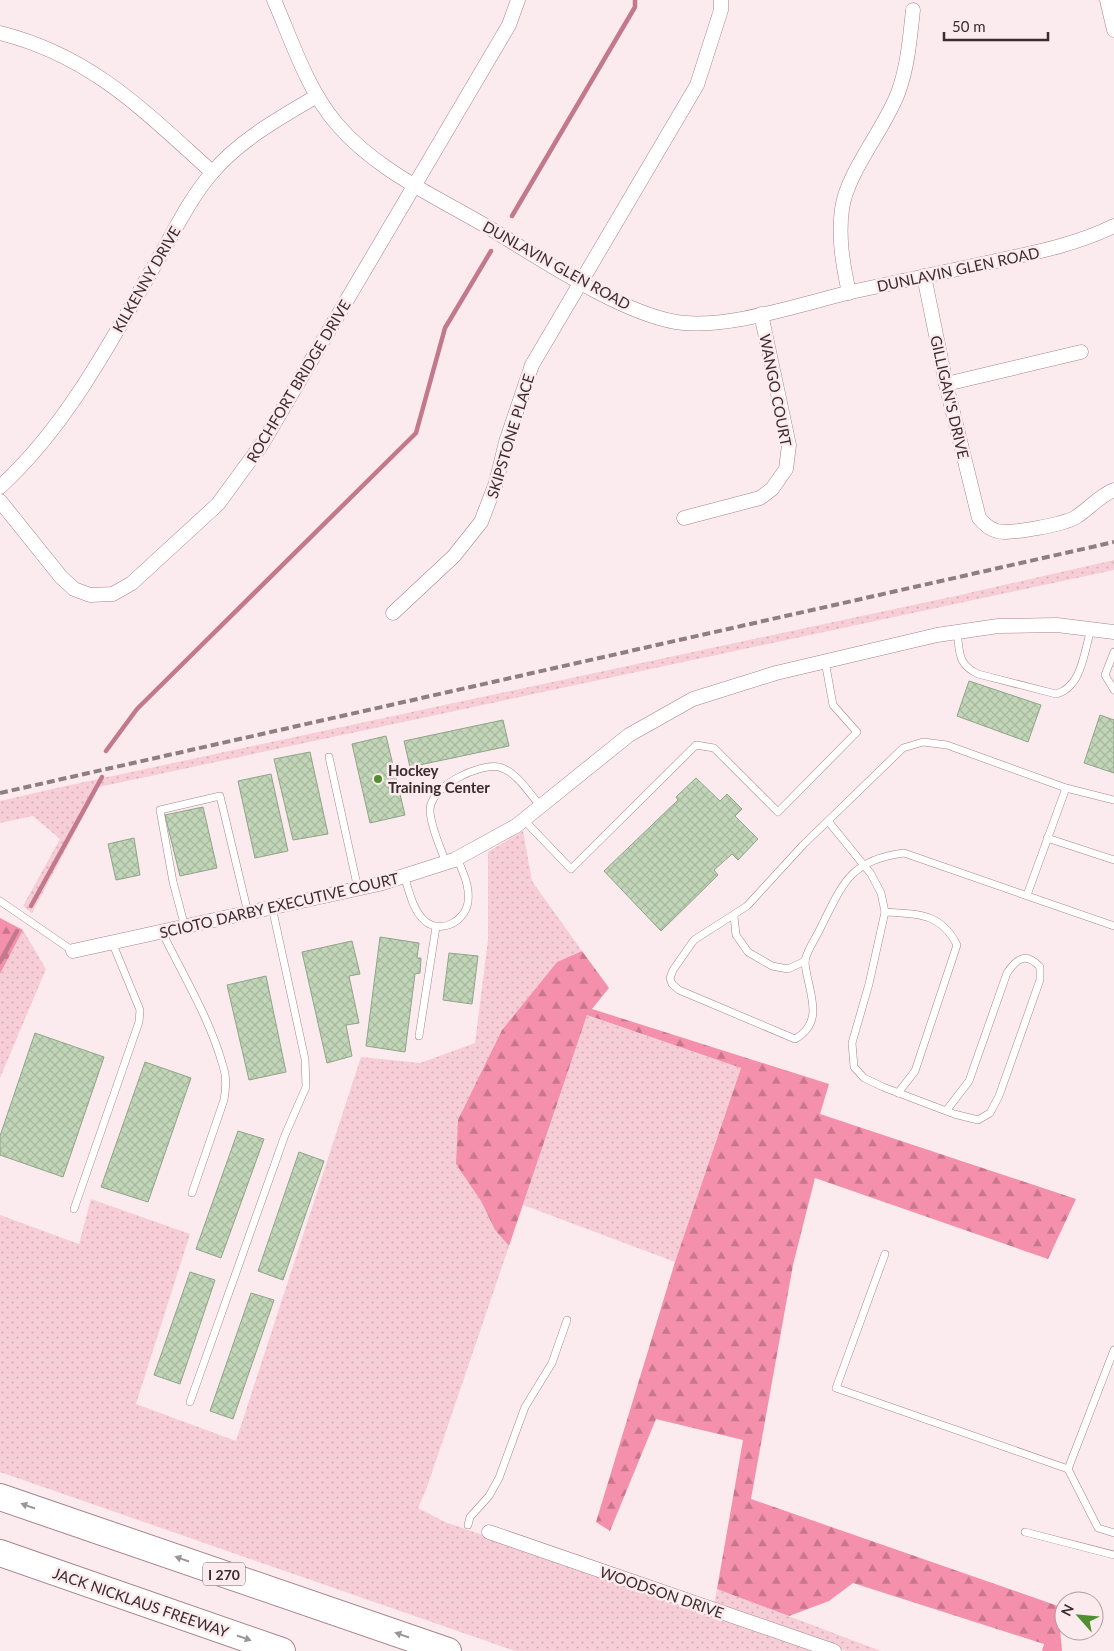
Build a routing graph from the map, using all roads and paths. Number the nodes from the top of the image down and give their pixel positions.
1 (274, 0) edge
2 (518, 0) edge
3 (721, 0) edge
4 (1107, 0) edge
5 (913, 10) dead end
6 (1114, 30) edge
7 (0, 34) edge
8 (317, 96) junction
9 (212, 172) junction
10 (415, 184) junction
11 (1114, 226) edge
12 (924, 276) junction
13 (581, 282) junction
14 (849, 293) junction
15 (761, 314) junction
16 (1081, 352) dead end
17 (946, 384) junction
18 (0, 487) edge
19 (1114, 490) edge
20 (0, 501) edge
21 (684, 518) dead end
22 (393, 613) dead end
23 (1091, 629) junction
24 (957, 632) junction
25 (1114, 632) edge
26 (1114, 652) edge
27 (826, 661) junction
28 (1114, 690) edge
29 (330, 757) dead end
30 (1066, 788) junction
31 (1114, 800) edge
32 (541, 806) junction
33 (524, 820) junction
34 (828, 822) junction
35 (1047, 838) junction
36 (452, 860) junction
37 (1114, 860) edge
38 (862, 865) junction
39 (404, 876) junction
40 (358, 889) junction
41 (1027, 895) junction
42 (0, 902) edge
43 (272, 908) junction
44 (885, 912) junction
45 (248, 913) junction
46 (734, 916) junction
47 (185, 926) junction
48 (1114, 926) edge
49 (436, 927) junction
50 (162, 932) junction
51 (112, 942) junction
52 (73, 951) joint
53 (805, 961) junction
54 (419, 1036) dead end
55 (898, 1093) junction
56 (946, 1111) junction
57 (192, 1193) dead end
58 (74, 1209) dead end
59 (885, 1254) dead end
60 (567, 1320) dead end
61 (1114, 1350) edge
62 (190, 1402) dead end
63 (1068, 1469) junction
64 (0, 1497) edge
65 (468, 1524) dead end
66 (489, 1532) dead end
67 (1025, 1532) dead end
68 (1114, 1533) edge
69 (0, 1553) edge
70 (1114, 1555) edge
71 (282, 1651) edge
72 (448, 1651) edge
73 (834, 1651) edge

1 - 8 street, DUNLAVIN GLEN ROAD
2 - 10 street, ROCHFORT BRIDGE DRIVE
3 - 13 street, SKIPSTONE PLACE
4 - 6 street
5 - 14 street
7 - 9 street
8 - 9 street, KILKENNY DRIVE
8 - 10 street, DUNLAVIN GLEN ROAD
9 - 18 street, KILKENNY DRIVE
10 - 13 street, DUNLAVIN GLEN ROAD
10 - 20 street, ROCHFORT BRIDGE DRIVE
11 - 12 street, DUNLAVIN GLEN ROAD
12 - 14 street, DUNLAVIN GLEN ROAD
12 - 17 street, GILLIGAN'S DRIVE
13 - 15 street, DUNLAVIN GLEN ROAD
13 - 22 street, SKIPSTONE PLACE
14 - 15 street, DUNLAVIN GLEN ROAD
15 - 21 street, WANGO COURT
16 - 17 street
17 - 19 street, GILLIGAN'S DRIVE
23 - 24 street, SCIOTO DARBY EXECUTIVE COURT
23 - 24 lane
23 - 25 street, SCIOTO DARBY EXECUTIVE COURT
24 - 27 street, SCIOTO DARBY EXECUTIVE COURT
26 - 28 lane
27 - 32 street, SCIOTO DARBY EXECUTIVE COURT
27 - 33 lane
29 - 40 lane
30 - 31 lane
30 - 34 lane
30 - 35 lane
32 - 33 street, SCIOTO DARBY EXECUTIVE COURT
32 - 36 lane
33 - 36 street, SCIOTO DARBY EXECUTIVE COURT
34 - 38 lane
34 - 46 lane
35 - 37 lane
35 - 41 lane
36 - 39 street, SCIOTO DARBY EXECUTIVE COURT
36 - 49 lane
38 - 41 lane
38 - 44 lane
38 - 53 lane
39 - 40 street, SCIOTO DARBY EXECUTIVE COURT
39 - 49 lane
40 - 43 street, SCIOTO DARBY EXECUTIVE COURT
41 - 48 lane
42 - 52 lane
43 - 45 street, SCIOTO DARBY EXECUTIVE COURT
43 - 62 lane
44 - 55 lane
44 - 55 lane
45 - 47 street, SCIOTO DARBY EXECUTIVE COURT
45 - 47 lane
46 - 53 lane
46 - 53 lane
47 - 50 street, SCIOTO DARBY EXECUTIVE COURT
49 - 54 lane
50 - 51 street, SCIOTO DARBY EXECUTIVE COURT
50 - 57 lane
51 - 52 street, SCIOTO DARBY EXECUTIVE COURT
51 - 58 lane
55 - 56 lane
56 - 56 lane
59 - 63 lane
60 - 65 lane
61 - 63 lane
63 - 68 lane
72 -> 64 highway, I 270
66 - 73 street, WOODSON DRIVE
67 - 70 lane
69 -> 71 highway, JACK NICKLAUS FREEWAY

